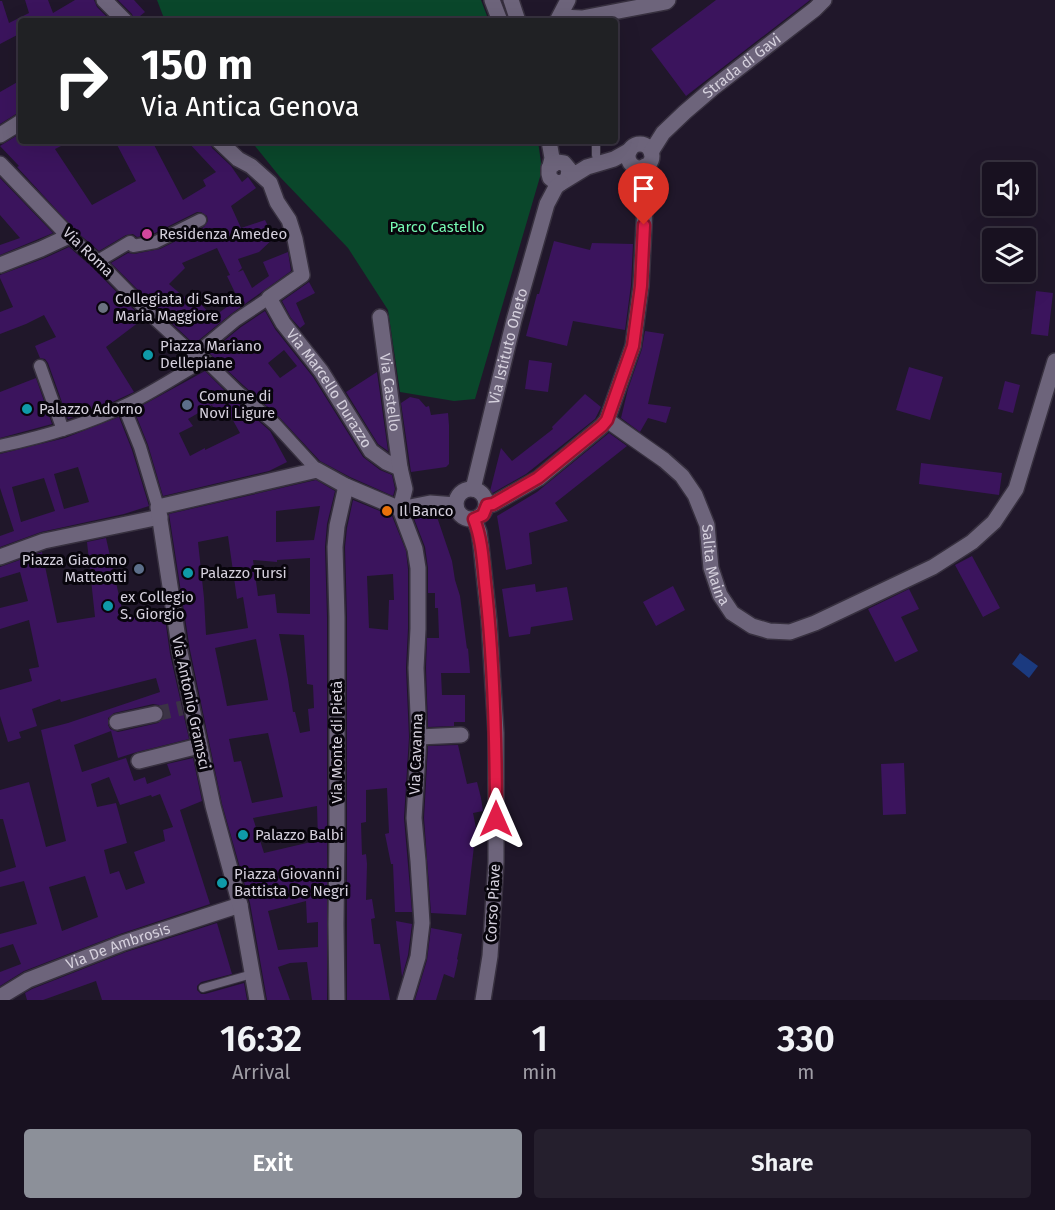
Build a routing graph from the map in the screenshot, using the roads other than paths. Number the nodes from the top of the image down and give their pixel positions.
1 (104, 0) edge
2 (492, 0) edge
3 (511, 0) edge
4 (568, 0) edge
5 (668, 0) edge
6 (824, 0) edge
7 (122, 18) edge
8 (499, 18) edge
9 (517, 18) edge
10 (562, 18) edge
11 (582, 18) edge
12 (18, 124) edge
13 (0, 135) edge
14 (222, 144) edge
15 (551, 144) edge
16 (596, 144) edge
17 (639, 155) junction
18 (600, 163) junction
19 (1, 167) edge
20 (560, 172) junction
21 (200, 220) dead end
22 (69, 236) junction
23 (98, 261) junction
24 (0, 265) edge
25 (269, 297) junction
26 (380, 317) dead end
27 (199, 358) junction
28 (1055, 362) edge
29 (40, 366) dead end
30 (124, 407) junction
31 (607, 420) junction
32 (63, 430) junction
33 (0, 446) edge
34 (400, 468) junction
35 (317, 470) junction
36 (345, 486) junction
37 (473, 489) junction
38 (456, 505) junction
39 (487, 505) junction
40 (400, 509) junction
41 (159, 512) junction
42 (474, 519) junction
43 (0, 557) edge
44 (154, 714) tunnel mouth
45 (117, 722) dead end
46 (462, 735) dead end
47 (419, 737) junction
48 (199, 746) junction
49 (139, 761) dead end
50 (240, 905) junction
51 (252, 974) junction
52 (203, 988) dead end
53 (0, 997) edge
54 (257, 1000) edge
55 (337, 1000) edge
56 (405, 1000) edge
57 (483, 1000) edge

1 - 7 street
2 - 8 street
3 - 9 street
4 - 10 street
5 - 11 street
6 - 17 street, Strada di Gavi
12 - 13 street
14 - 25 street
15 - 20 street
16 - 18 lane
17 - 18 street
17 - 31 street
18 - 20 street
19 - 22 street, Via Roma
20 - 37 street, Via Istituto Oneto
21 - 23 street
22 - 23 street, Via Roma
22 - 24 street
23 - 27 street, Via Roma
25 - 27 street
25 - 34 street, Via Marcello Durazzo
26 - 34 street, Via Castello
27 - 30 street
27 - 35 street, Via Roma
28 - 31 street, Salita Maina
29 - 32 street
30 - 32 street
30 - 41 street, Via Antonio Gramsci
31 - 39 street
32 - 33 street
34 - 40 street, Via Castello
35 - 36 street
35 - 41 street
36 - 40 street
36 - 55 street, Via Monte di Pietà
37 - 38 street
37 - 39 street
38 - 40 street
38 - 42 street
39 - 42 street
40 - 47 street, Via Cavanna
41 - 43 street
41 - 48 street, Via Antonio Gramsci
42 - 57 street, Corso Piave
44 - 45 street
46 - 47 street
47 - 56 street, Via Cavanna
48 - 49 street
48 - 50 street, Via Antonio Gramsci
50 - 51 street, Via Antonio Gramsci
50 - 53 street, Via De Ambrosis
51 - 52 lane
51 - 54 street, Via Antonio Gramsci

